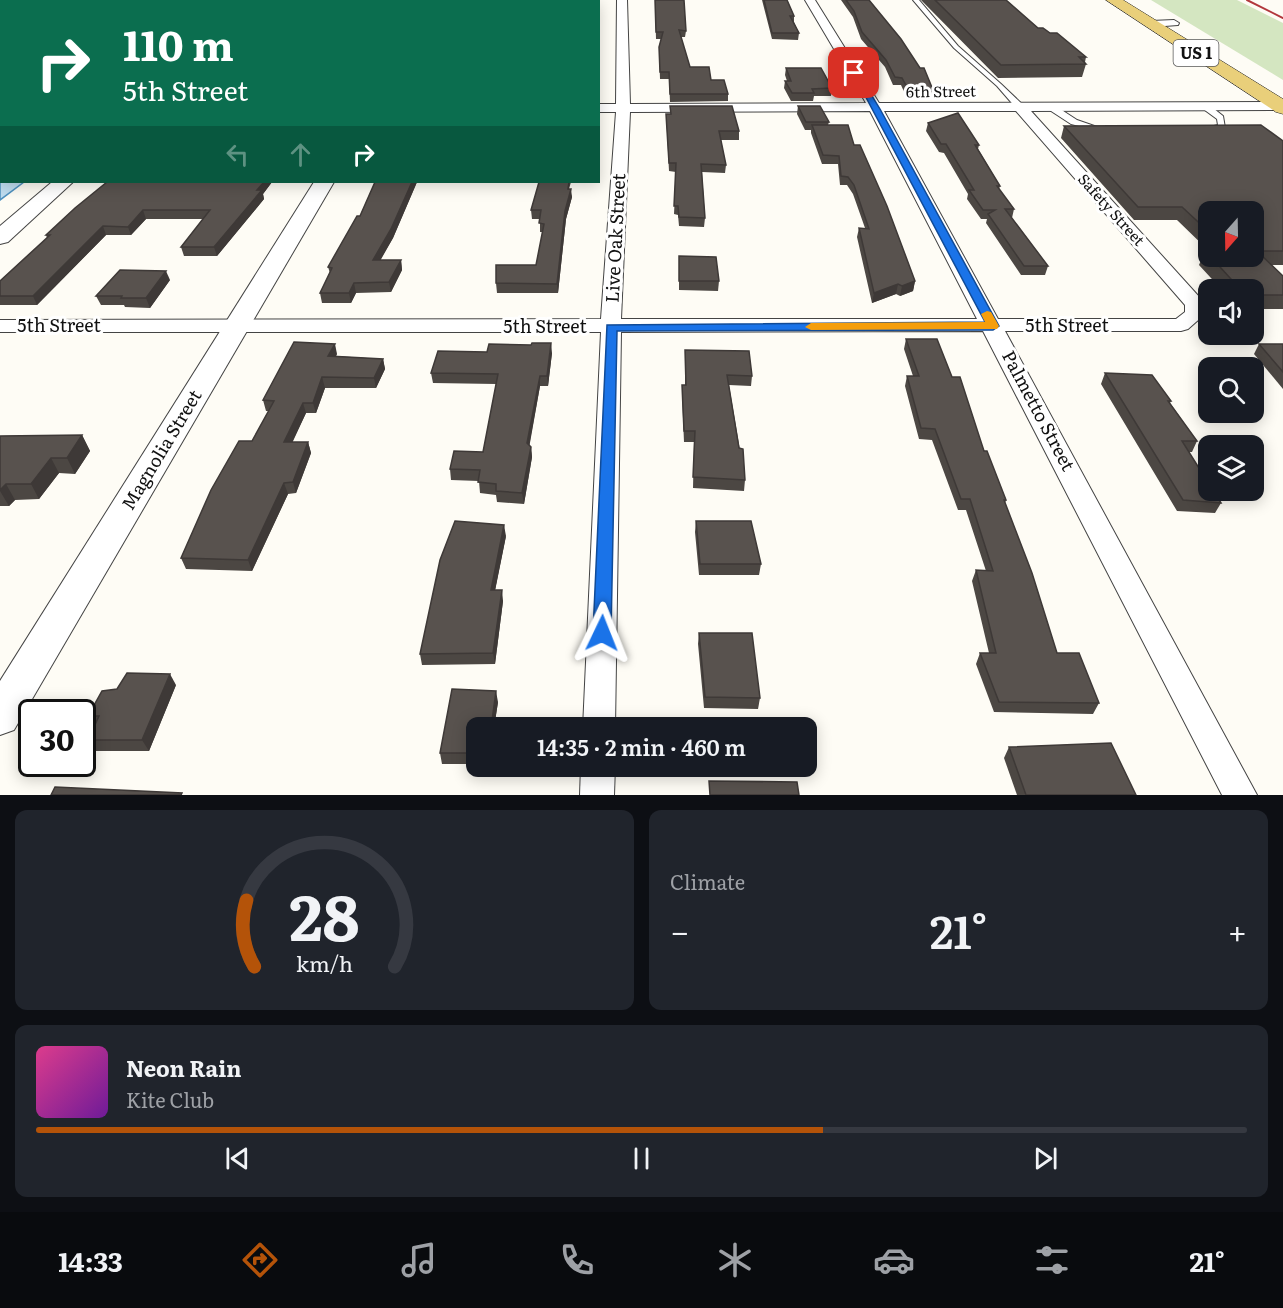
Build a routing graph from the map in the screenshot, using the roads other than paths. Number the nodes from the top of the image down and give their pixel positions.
1 (622, 0) edge
2 (810, 0) edge
3 (916, 0) edge
4 (1113, 0) edge
5 (1135, 0) edge
6 (1174, 23) junction
7 (1151, 24) junction
8 (1282, 103) edge
9 (1205, 106) junction
10 (1020, 107) junction
11 (1051, 107) junction
12 (600, 108) edge
13 (623, 108) junction
14 (876, 109) junction
15 (1104, 130) edge
16 (1196, 130) edge
17 (62, 183) edge
18 (323, 183) edge
19 (0, 237) edge
20 (1195, 314) joint
21 (0, 326) edge
22 (993, 326) junction
23 (237, 327) junction
24 (611, 327) junction
25 (0, 717) edge
26 (599, 717) edge
27 (598, 777) edge
28 (597, 795) edge
29 (1240, 795) edge

1 - 13 street, Live Oak Street
2 - 14 street, Palmetto Street
3 - 10 lane
4 - 7 main road, US 1
5 - 6 main road, US 1
6 - 7 street
6 - 8 main road, US 1
7 - 8 main road, US 1
8 - 9 street, 6th Street
9 - 11 street, 6th Street
9 - 16 lane
10 - 11 street, 6th Street
10 - 14 street, 6th Street
10 - 20 street, Safety Street
11 - 15 lane
12 - 13 street, 6th Street
13 - 14 street, 6th Street
13 - 24 street, Live Oak Street
14 - 22 street, Palmetto Street
17 - 19 street
18 - 23 street, Magnolia Street
20 - 22 street, 5th Street
21 - 23 street, 5th Street
22 - 24 street, 5th Street
22 - 29 street, Palmetto Street
23 - 24 street, 5th Street
23 - 25 street, Magnolia Street
24 - 26 street, Live Oak Street
27 - 28 street

